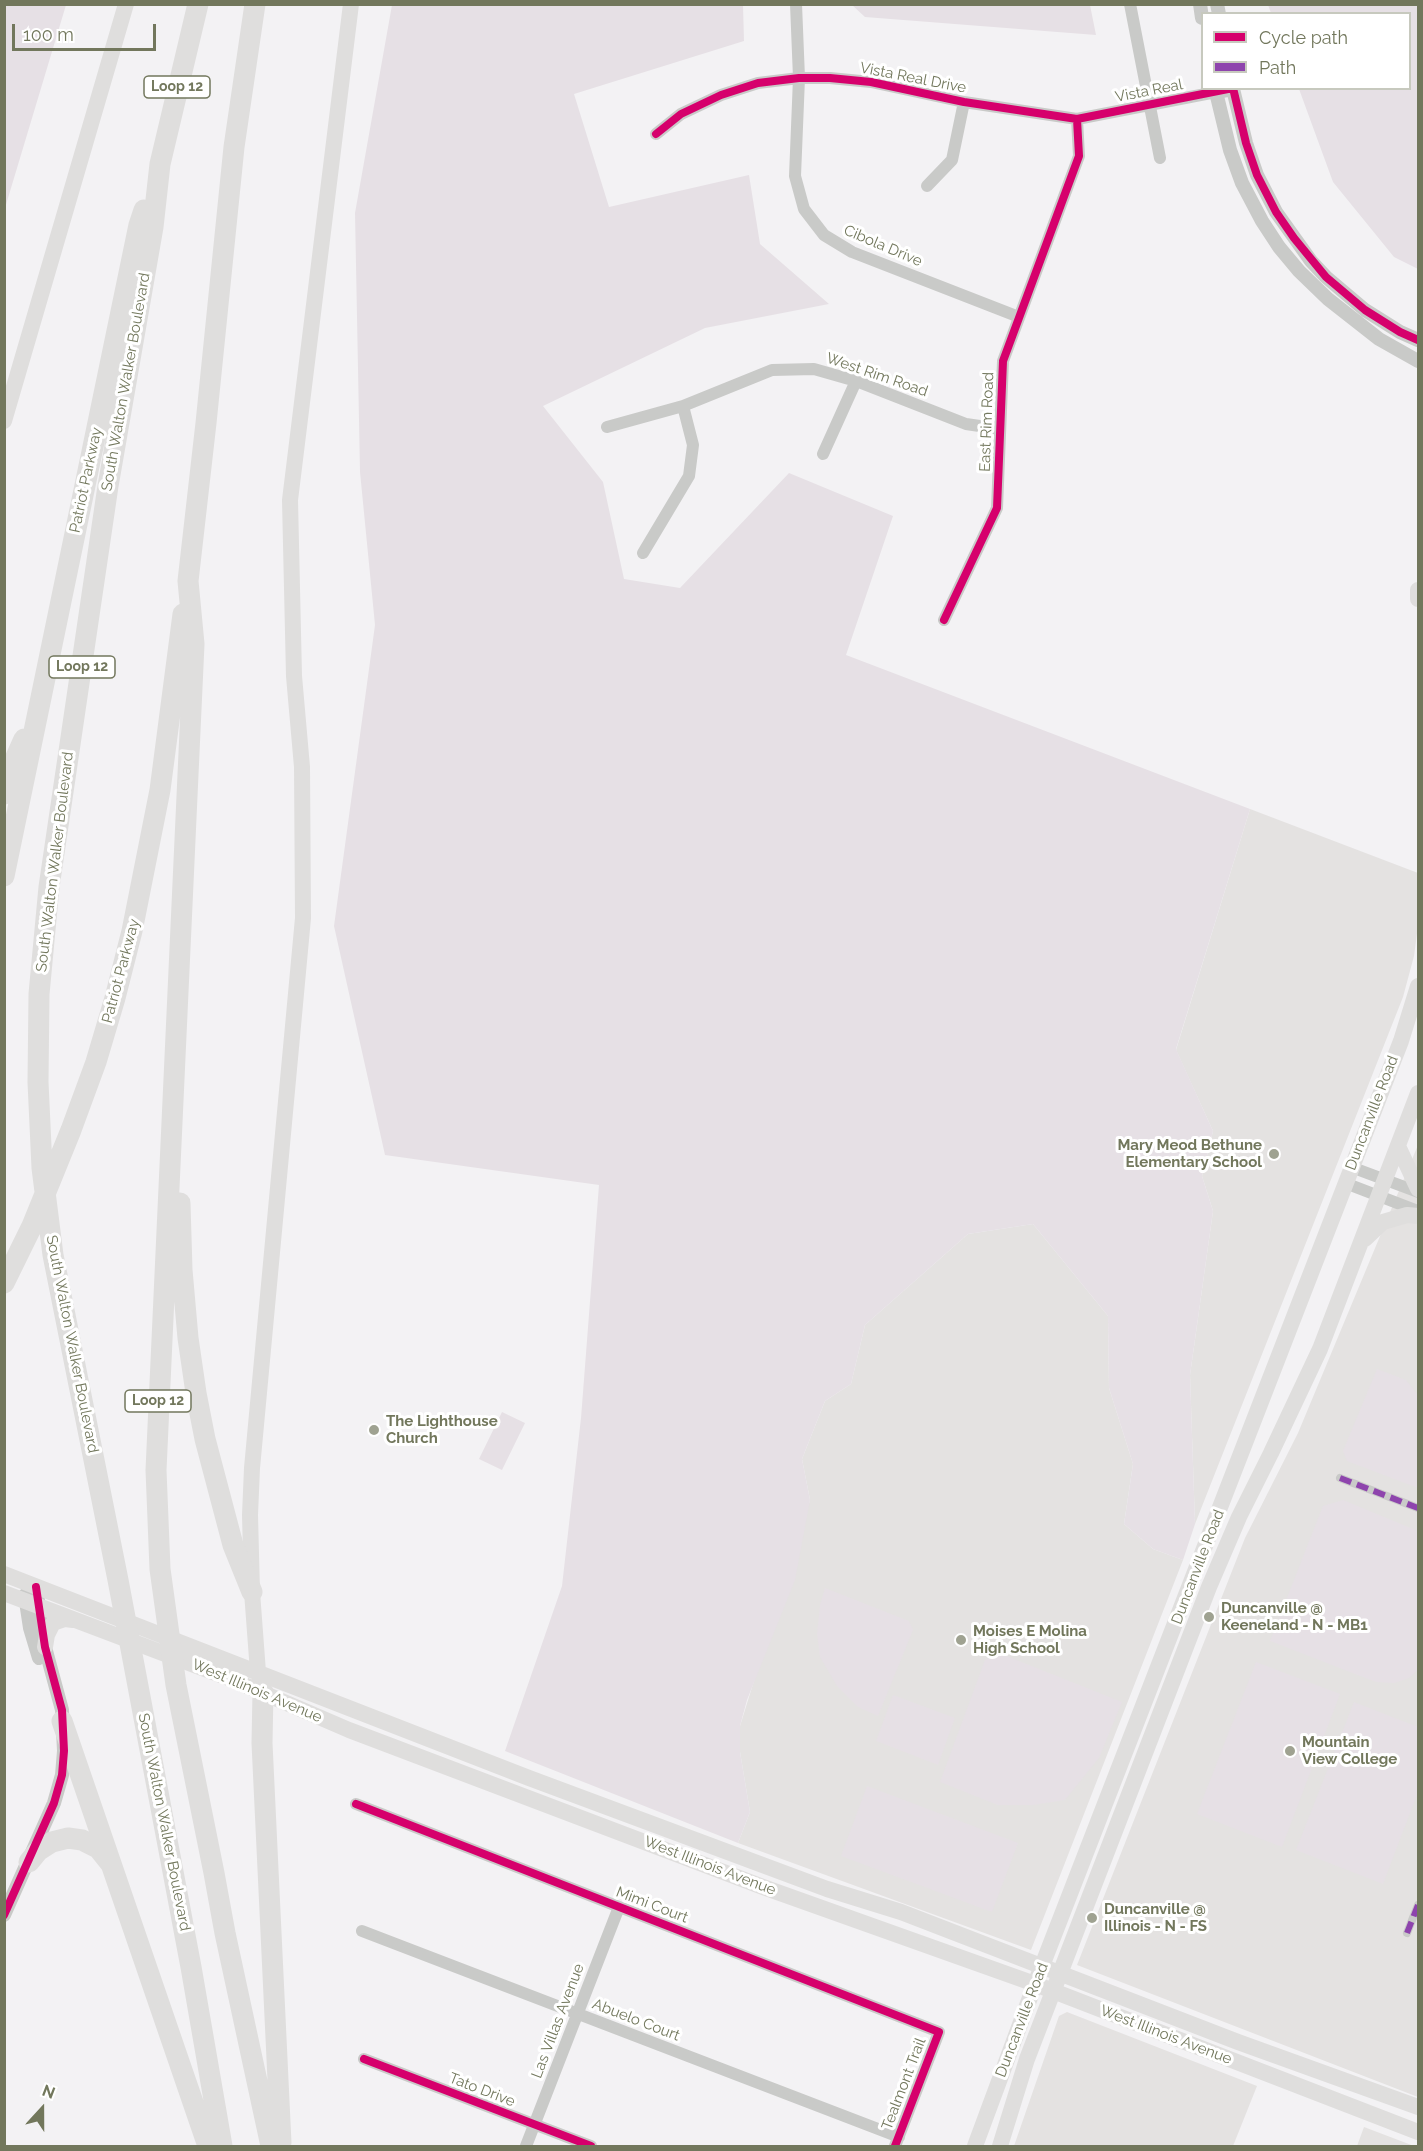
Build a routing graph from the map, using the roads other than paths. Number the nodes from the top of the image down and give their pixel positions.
1 (126, 4) edge
2 (198, 4) edge
3 (255, 4) edge
4 (351, 4) edge
5 (796, 4) edge
6 (1130, 4) edge
7 (799, 78) junction
8 (1215, 90) edge
9 (1233, 90) edge
10 (964, 102) junction
11 (1150, 105) junction
12 (1105, 113) joint
13 (1077, 119) junction
14 (656, 134) dead end
15 (1160, 158) dead end
16 (160, 164) junction
17 (927, 186) dead end
18 (1019, 316) junction
19 (1419, 340) edge
20 (1419, 361) edge
21 (856, 381) junction
22 (683, 406) junction
23 (4, 421) edge
24 (607, 427) dead end
25 (1000, 429) junction
26 (823, 454) dead end
27 (643, 553) dead end
28 (188, 581) junction
29 (1419, 590) edge
30 (1419, 599) edge
31 (944, 620) dead end
32 (39, 705) junction
33 (4, 794) edge
34 (4, 876) edge
35 (1419, 986) edge
36 (177, 996) junction
37 (1419, 1094) edge
38 (1398, 1146) junction
39 (1351, 1167) junction
40 (1385, 1180) junction
41 (1345, 1184) junction
42 (1419, 1190) edge
43 (1378, 1196) junction
44 (1419, 1211) edge
45 (1419, 1216) edge
46 (1360, 1244) junction
47 (4, 1283) edge
48 (1340, 1478) dead end
49 (1419, 1508) edge
50 (4, 1574) edge
51 (30, 1585) junction
52 (252, 1592) junction
53 (4, 1593) edge
54 (32, 1603) junction
55 (78, 1621) junction
56 (45, 1647) junction
57 (261, 1682) junction
58 (62, 1721) junction
59 (395, 1726) junction
60 (387, 1744) junction
61 (497, 1766) junction
62 (489, 1783) junction
63 (356, 1804) dead end
64 (29, 1862) junction
65 (113, 1867) junction
66 (770, 1868) junction
67 (763, 1887) junction
68 (1419, 1905) edge
69 (618, 1907) junction
70 (4, 1915) edge
71 (362, 1931) dead end
72 (1407, 1933) dead end
73 (1042, 1966) junction
74 (1060, 1973) junction
75 (1035, 1984) junction
76 (1053, 1991) junction
77 (578, 2013) junction
78 (939, 2032) joint
79 (1238, 2042) junction
80 (364, 2059) dead end
81 (1232, 2060) junction
82 (1393, 2097) junction
83 (1419, 2107) edge
84 (1385, 2119) junction
85 (535, 2125) junction
86 (1419, 2132) edge
87 (897, 2142) edge
88 (208, 2146) edge
89 (222, 2146) edge
90 (271, 2146) edge
91 (281, 2146) edge
92 (526, 2146) edge
93 (591, 2146) edge
94 (975, 2146) edge
95 (1000, 2146) edge

1 - 23 main road
2 - 16 highway, South Walton Walker Boulevard / Loop 12
3 - 28 highway, Loop 12
4 - 52 main road
5 - 7 street, Cibola Drive
6 - 11 street
7 - 10 street, Vista Real Drive
7 - 14 street, Vista Real Drive
7 - 18 street, Cibola Drive
8 - 11 street, Vista Real
8 - 20 street
9 - 19 street
10 - 13 street, Vista Real Drive
10 - 17 street
11 - 12 street, Vista Real
11 - 15 street
12 - 13 street, Vista Real Drive
13 - 18 street, East Rim Road
16 - 32 highway, Patriot Parkway
16 - 89 highway, South Walton Walker Boulevard / Loop 12
18 - 25 street, East Rim Road
21 - 22 street, West Rim Road
21 - 25 street, West Rim Road
21 - 26 street
22 - 24 street, West Rim Road
22 - 27 street
25 - 31 street, East Rim Road
28 - 36 highway, Loop 12
28 - 47 highway, Patriot Parkway
29 - 30 main road
32 - 33 highway
32 - 34 highway, Patriot Parkway
35 - 39 main road, Duncanville Road
36 - 52 highway
36 - 90 highway, Loop 12
37 - 38 main road, Duncanville Road
38 - 40 main road, Duncanville Road
38 - 42 main road
39 - 40 street
39 - 41 main road, Duncanville Road
40 - 42 street
40 - 43 main road, Duncanville Road
41 - 43 street
41 - 73 main road, Duncanville Road
43 - 44 street
43 - 46 main road, Duncanville Road
45 - 46 main road
46 - 74 main road, Duncanville Road
48 - 49 street
50 - 51 main road, West Illinois Avenue
51 - 54 street
51 - 57 main road, West Illinois Avenue
52 - 57 main road
53 - 54 main road, West Illinois Avenue
54 - 55 main road, West Illinois Avenue
54 - 56 street
54 - 58 street
55 - 56 main road
55 - 57 main road, West Illinois Avenue
56 - 58 street
57 - 59 main road, West Illinois Avenue
57 - 60 main road, West Illinois Avenue
57 - 91 highway
58 - 64 street
58 - 65 highway
59 - 60 main road
59 - 61 main road, West Illinois Avenue
60 - 62 main road, West Illinois Avenue
61 - 62 main road
61 - 66 main road, West Illinois Avenue
62 - 67 main road, West Illinois Avenue
63 - 69 street, Mimi Court
64 - 65 highway
64 - 70 street
65 - 88 highway
66 - 67 main road
66 - 73 main road, West Illinois Avenue
67 - 75 main road, West Illinois Avenue
68 - 72 street
69 - 77 street, Las Villas Avenue
69 - 78 street, Mimi Court
71 - 77 street, Abuelo Court
73 - 74 main road, West Illinois Avenue
73 - 75 main road, Duncanville Road
74 - 76 main road, Duncanville Road
74 - 79 main road, West Illinois Avenue
75 - 76 main road, West Illinois Avenue
75 - 94 main road, Duncanville Road
76 - 81 main road, West Illinois Avenue
76 - 95 main road, Duncanville Road
77 - 85 street, Las Villas Avenue
77 - 87 street, Abuelo Court
78 - 87 street, Tealmont Trail
79 - 81 main road
79 - 82 main road, West Illinois Avenue
80 - 85 street, Tato Drive
81 - 84 main road, West Illinois Avenue
82 - 83 main road, West Illinois Avenue
82 - 84 main road
84 - 86 main road, West Illinois Avenue
85 - 92 street, Las Villas Avenue
85 - 93 street, Tato Drive

